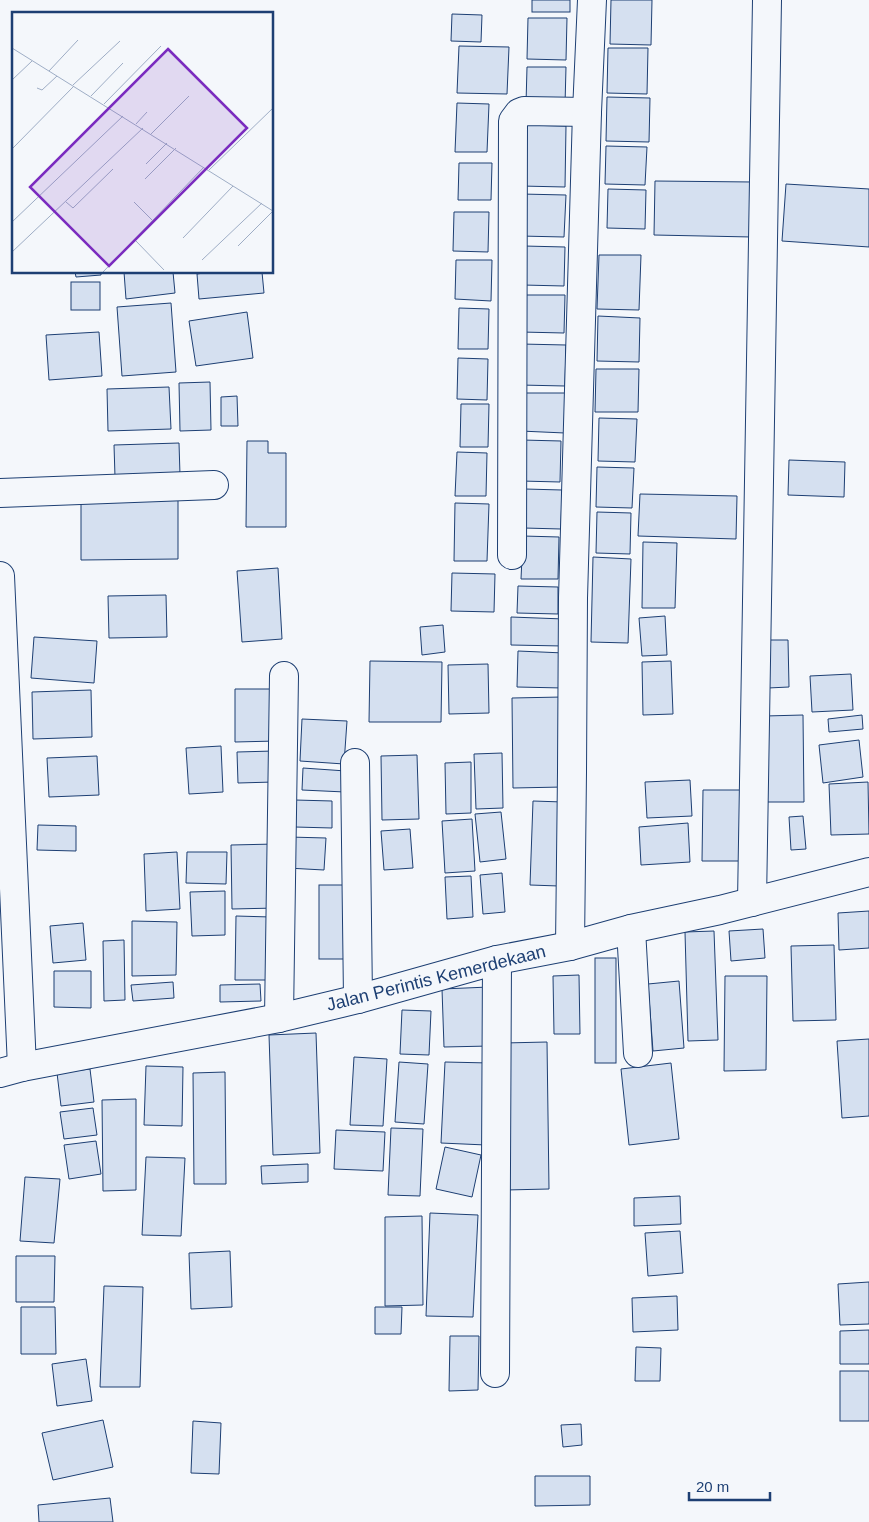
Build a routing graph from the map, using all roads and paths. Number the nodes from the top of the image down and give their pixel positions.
1 (592, 0) edge
2 (767, 0) edge
3 (587, 112) junction
4 (214, 485) dead end
5 (0, 493) edge
6 (512, 555) dead end
7 (0, 576) edge
8 (284, 676) dead end
9 (355, 763) dead end
10 (869, 872) edge
11 (752, 902) junction
12 (631, 929) junction
13 (570, 946) junction
14 (497, 960) junction
15 (358, 999) junction
16 (279, 1018) junction
17 (638, 1053) dead end
18 (11, 1070) edge
19 (495, 1373) dead end

1 - 3 street
2 - 11 street
3 - 6 street
3 - 13 street
4 - 5 street
7 - 18 street
8 - 16 street
9 - 15 street
10 - 11 street, Jalan Perintis Kemerdekaan
11 - 12 street, Jalan Perintis Kemerdekaan
12 - 13 street, Jalan Perintis Kemerdekaan
12 - 17 street
13 - 14 street, Jalan Perintis Kemerdekaan
14 - 15 street, Jalan Perintis Kemerdekaan
14 - 19 street
15 - 16 street, Jalan Perintis Kemerdekaan
16 - 18 street, Jalan Perintis Kemerdekaan

